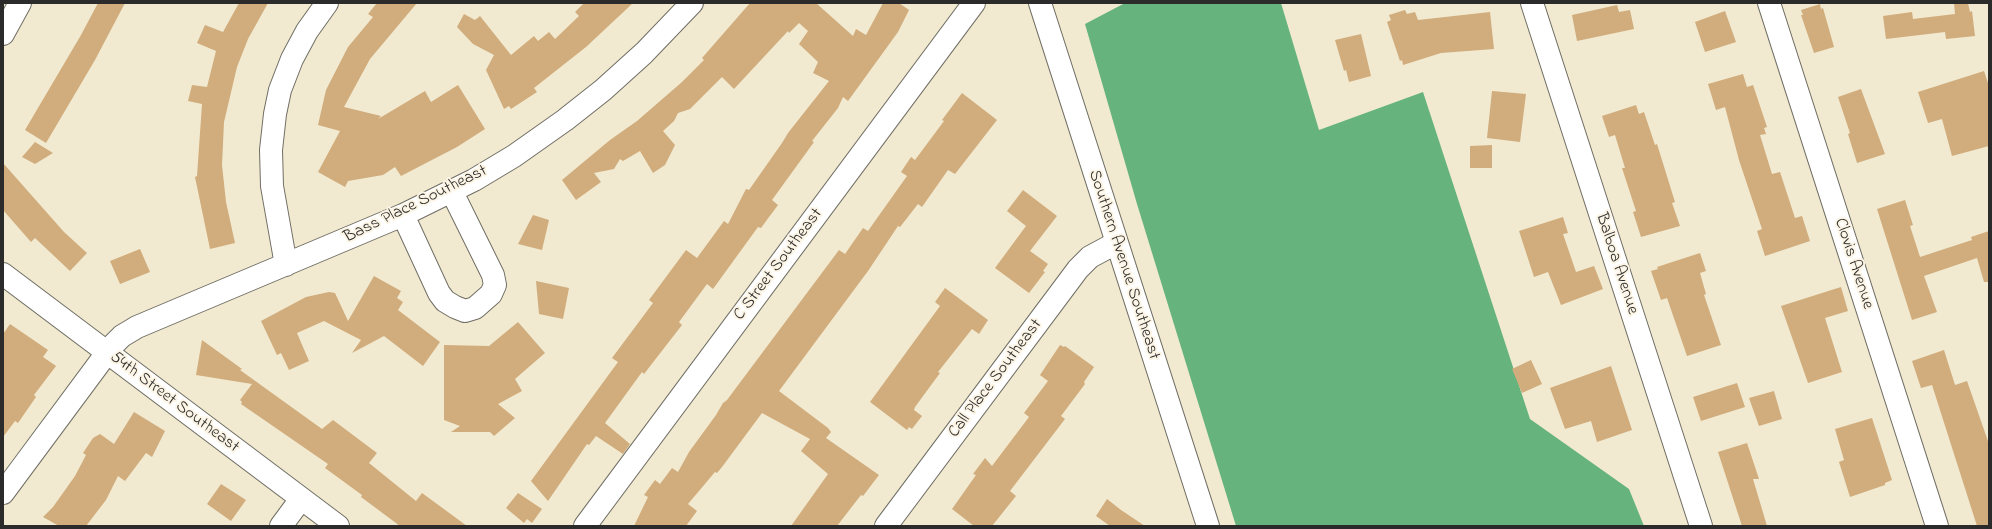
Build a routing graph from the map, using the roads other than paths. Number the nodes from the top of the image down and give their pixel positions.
1 (20, 3) edge
2 (327, 3) edge
3 (692, 3) edge
4 (974, 3) edge
5 (1040, 3) edge
6 (1532, 3) edge
7 (1769, 3) edge
8 (3, 34) edge
9 (452, 192) junction
10 (403, 215) junction
11 (1116, 243) junction
12 (286, 265) junction
13 (5, 274) edge
14 (107, 352) junction
15 (3, 493) edge
16 (301, 499) junction
17 (1204, 524) edge
18 (281, 526) edge
19 (338, 526) edge
20 (585, 526) edge
21 (886, 526) edge
22 (1701, 526) edge
23 (1937, 526) edge

1 - 8 street
2 - 12 street
3 - 9 street, Bass Place Southeast
4 - 20 street, C Street Southeast
5 - 11 street, Southern Avenue Southeast
6 - 22 street, Balboa Avenue
7 - 23 street, Clovis Avenue
9 - 10 street, Bass Place Southeast
9 - 10 street
10 - 12 street, Bass Place Southeast
11 - 17 street, Southern Avenue Southeast
11 - 21 street, Call Place Southeast
12 - 14 street, Bass Place Southeast
13 - 14 street, 54th Street Southeast
14 - 15 street, Bass Place Southeast
14 - 16 street, 54th Street Southeast
16 - 18 street
16 - 19 street, 54th Street Southeast

